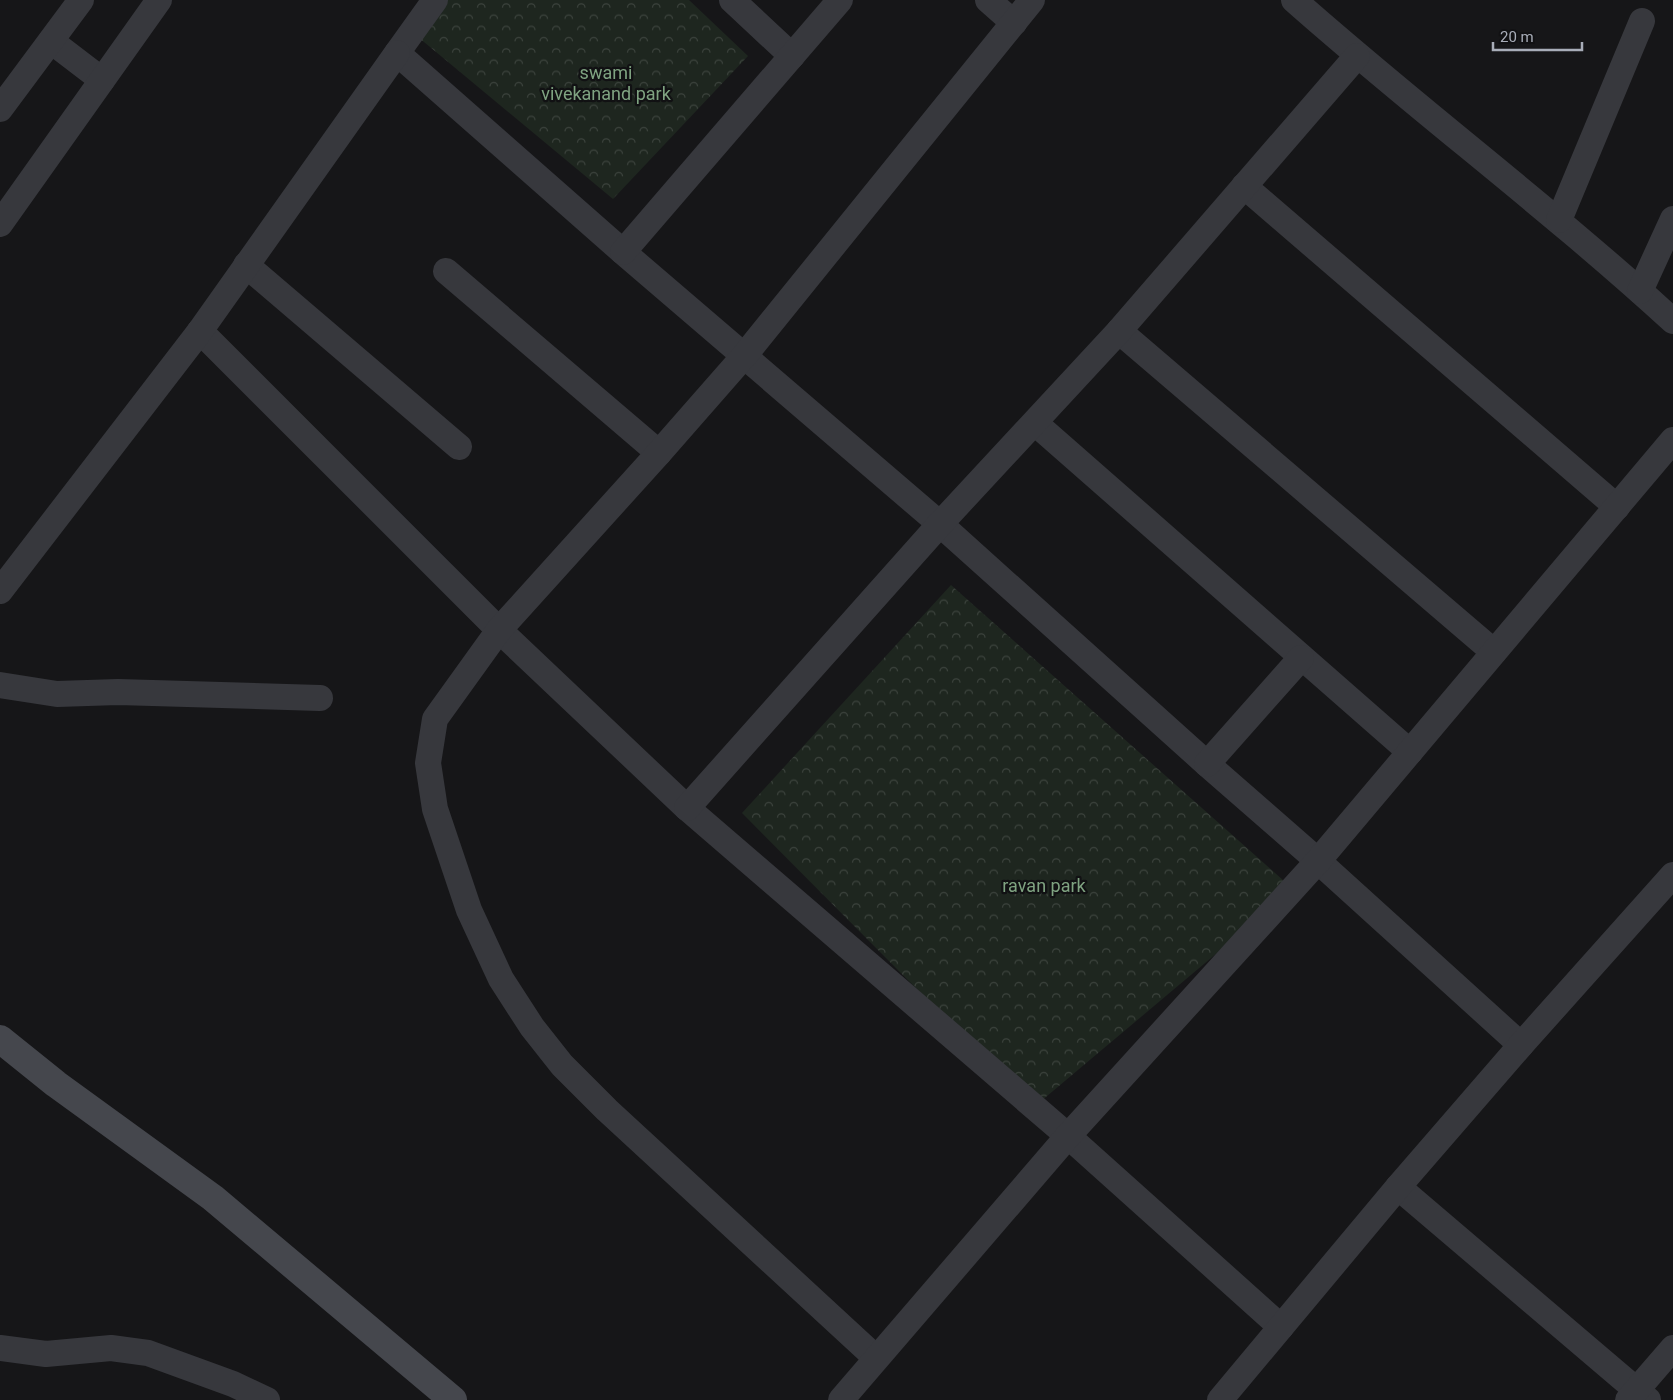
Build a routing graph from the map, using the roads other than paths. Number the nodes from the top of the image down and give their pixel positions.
1 (81, 0) edge
2 (159, 0) edge
3 (435, 0) edge
4 (732, 0) edge
5 (840, 0) edge
6 (988, 0) edge
7 (1032, 0) edge
8 (1294, 0) edge
9 (1642, 21) dead end
10 (1014, 23) junction
11 (51, 41) junction
12 (397, 53) junction
13 (792, 56) junction
14 (1357, 56) junction
15 (102, 80) junction
16 (0, 109) edge
17 (1244, 186) junction
18 (9, 190) edge
19 (1673, 218) edge
20 (1559, 220) junction
21 (0, 224) edge
22 (623, 252) junction
23 (246, 265) junction
24 (446, 271) dead end
25 (1640, 291) junction
26 (1673, 322) edge
27 (200, 331) junction
28 (1119, 331) junction
29 (744, 356) junction
30 (1035, 423) junction
31 (1673, 440) edge
32 (459, 447) dead end
33 (659, 453) junction
34 (1617, 507) junction
35 (940, 524) junction
36 (0, 591) edge
37 (499, 630) junction
38 (1494, 652) junction
39 (1301, 658) junction
40 (0, 685) edge
41 (320, 698) dead end
42 (1410, 752) junction
43 (1207, 764) junction
44 (687, 808) junction
45 (1318, 861) junction
46 (1673, 875) edge
47 (0, 1039) edge
48 (1521, 1045) junction
49 (1068, 1136) junction
50 (1398, 1187) junction
51 (1281, 1327) junction
52 (0, 1348) edge
53 (1673, 1348) edge
54 (876, 1358) junction
55 (1638, 1397) edge
56 (267, 1400) edge
57 (454, 1400) edge
58 (841, 1400) edge
59 (1220, 1400) edge

1 - 11 street
2 - 15 street
3 - 12 street
4 - 13 street
5 - 13 street
6 - 10 street
7 - 10 street
8 - 14 street
9 - 20 street
10 - 29 street
11 - 15 street
11 - 16 street
12 - 22 street
12 - 23 street
13 - 22 street
14 - 17 street
14 - 20 street
15 - 18 street
17 - 28 street
17 - 34 street
18 - 21 street
19 - 25 street
20 - 25 street
22 - 29 street
23 - 27 street
23 - 32 street
24 - 33 street
25 - 26 street
27 - 36 street
27 - 37 street
28 - 30 street
28 - 38 street
29 - 33 street
29 - 35 street
30 - 35 street
30 - 39 street
31 - 34 street
33 - 37 street
34 - 38 street
35 - 43 street
35 - 44 street
37 - 44 street
37 - 54 street
38 - 42 street
39 - 42 street
39 - 43 street
40 - 41 street
42 - 45 street
43 - 45 street
44 - 49 street
45 - 48 street
45 - 49 street
46 - 48 street
47 - 57 street
48 - 50 street
49 - 51 street
49 - 54 street
50 - 51 street
50 - 55 street
51 - 59 street
52 - 56 street
53 - 55 street
54 - 58 street

